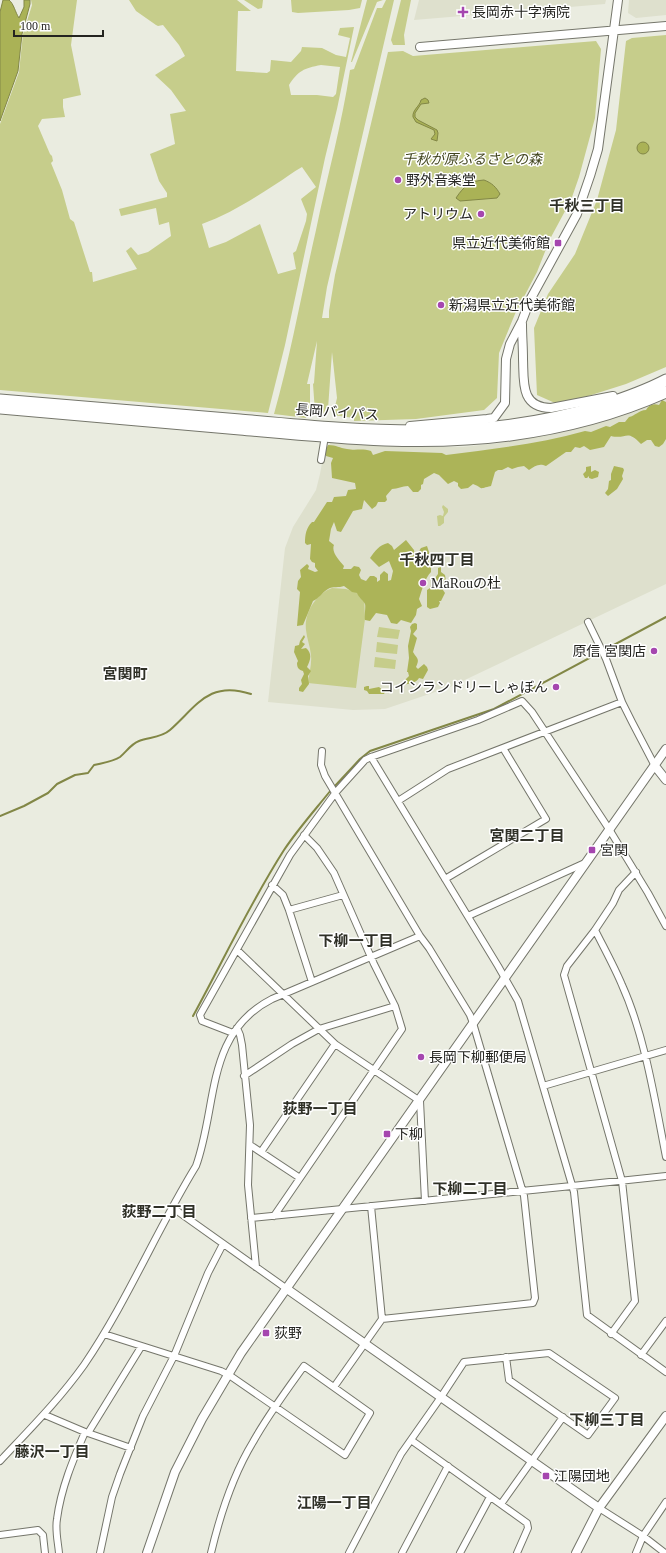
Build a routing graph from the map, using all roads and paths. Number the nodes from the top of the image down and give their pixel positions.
1 (618, 0) edge
2 (666, 26) edge
3 (614, 30) junction
4 (420, 47) dead end
5 (522, 321) junction
6 (665, 385) edge
7 (0, 400) edge
8 (0, 408) edge
9 (299, 430) junction
10 (376, 430) junction
11 (324, 442) dead end
12 (321, 460) dead end
13 (588, 622) dead end
14 (622, 702) junction
15 (544, 732) junction
16 (503, 748) junction
17 (666, 749) edge
18 (322, 751) dead end
19 (371, 757) junction
20 (655, 766) junction
21 (666, 780) edge
22 (336, 792) junction
23 (398, 801) junction
24 (609, 828) junction
25 (304, 835) junction
26 (586, 863) junction
27 (636, 872) junction
28 (445, 879) junction
29 (272, 885) junction
30 (343, 895) junction
31 (289, 910) junction
32 (468, 916) junction
33 (666, 926) edge
34 (595, 930) junction
35 (420, 936) junction
36 (237, 950) junction
37 (371, 957) junction
38 (505, 977) junction
39 (312, 982) junction
40 (283, 994) junction
41 (395, 1006) junction
42 (473, 1023) junction
43 (319, 1029) junction
44 (235, 1030) junction
45 (335, 1044) junction
46 (666, 1050) edge
47 (645, 1056) junction
48 (374, 1070) junction
49 (591, 1072) junction
50 (244, 1076) junction
51 (543, 1086) junction
52 (420, 1101) junction
53 (250, 1145) junction
54 (261, 1152) junction
55 (666, 1157) edge
56 (666, 1176) edge
57 (300, 1178) junction
58 (622, 1181) junction
59 (572, 1186) junction
60 (522, 1191) junction
61 (425, 1201) junction
62 (371, 1206) junction
63 (173, 1208) junction
64 (342, 1210) junction
65 (274, 1216) junction
66 (251, 1218) junction
67 (223, 1244) junction
68 (256, 1267) junction
69 (287, 1289) junction
70 (382, 1319) junction
71 (666, 1321) edge
72 (104, 1334) junction
73 (611, 1334) junction
74 (365, 1344) junction
75 (142, 1347) junction
76 (641, 1355) junction
77 (174, 1356) junction
78 (506, 1357) junction
79 (666, 1372) edge
80 (229, 1375) junction
81 (334, 1387) junction
82 (441, 1397) junction
83 (275, 1406) junction
84 (45, 1414) junction
85 (666, 1416) edge
86 (563, 1417) junction
87 (87, 1433) junction
88 (411, 1440) junction
89 (131, 1448) junction
90 (0, 1461) edge
91 (532, 1461) junction
92 (448, 1466) junction
93 (490, 1497) junction
94 (666, 1502) edge
95 (501, 1504) junction
96 (599, 1508) junction
97 (0, 1535) edge
98 (643, 1536) junction
99 (45, 1553) edge
100 (59, 1553) edge
101 (100, 1553) edge
102 (147, 1553) edge
103 (211, 1553) edge
104 (349, 1553) edge
105 (402, 1553) edge
106 (460, 1553) edge
107 (517, 1553) edge
108 (576, 1553) edge
109 (636, 1553) edge
110 (665, 1553) edge

1 - 3 street
2 - 3 street
3 - 4 street
3 - 5 street
5 - 6 street
5 - 10 street
6 - 9 highway, 長岡バイパス
6 - 10 highway, 長岡バイパス
7 - 9 highway, 長岡バイパス
8 - 9 highway, 長岡バイパス
9 - 10 highway, 長岡バイパス
11 - 12 street
13 - 14 street
14 - 15 street
14 - 20 street
15 - 16 street
15 - 19 street
15 - 24 street
16 - 23 street
16 - 28 street
17 - 20 street
18 - 22 street
19 - 22 street
19 - 23 street
20 - 21 street
20 - 24 street
22 - 25 street
22 - 35 street
23 - 28 street
24 - 26 street
24 - 27 street
25 - 29 street
25 - 30 street
26 - 32 street
26 - 38 street
27 - 33 street
27 - 34 street
28 - 32 street
29 - 31 street
29 - 36 street
30 - 31 street
30 - 37 street
31 - 39 street
32 - 38 street
34 - 47 street
34 - 49 street
35 - 37 street
35 - 42 street
36 - 40 street
36 - 44 street
37 - 39 street
37 - 41 street
38 - 42 street
38 - 51 street
39 - 40 street
40 - 43 street
40 - 44 street
41 - 43 street
41 - 48 street
42 - 52 street
42 - 60 street
43 - 45 street
43 - 50 street
44 - 50 street
44 - 63 street
45 - 48 street
45 - 54 street
46 - 47 street
47 - 49 street
47 - 55 street
48 - 52 street
48 - 57 street
49 - 51 street
49 - 58 street
50 - 53 street
51 - 59 street
52 - 61 street
52 - 64 street
53 - 54 street
53 - 66 street
54 - 57 street
56 - 58 street
57 - 65 street
58 - 59 street
58 - 73 street
59 - 60 street
59 - 73 street
60 - 61 street
60 - 70 street
61 - 62 street
62 - 64 street
62 - 70 street
63 - 67 street
63 - 72 street
64 - 65 street
64 - 69 street
65 - 66 street
66 - 68 street
67 - 68 street
67 - 77 street
68 - 69 street
69 - 74 street
69 - 80 street
70 - 74 street
71 - 76 street
72 - 75 street
72 - 84 street
73 - 76 street
74 - 81 street
74 - 82 street
75 - 77 street
75 - 87 street
76 - 79 street
77 - 80 street
77 - 89 street
78 - 82 street
78 - 86 street
78 - 86 street
80 - 83 street
80 - 102 street
81 - 83 street
81 - 83 street
82 - 88 street
82 - 91 street
83 - 103 street
84 - 87 street
84 - 90 street
85 - 96 street
86 - 91 street
87 - 89 street
87 - 100 street
88 - 92 street
88 - 104 street
89 - 101 street
91 - 95 street
91 - 96 street
92 - 93 street
92 - 105 street
93 - 95 street
93 - 106 street
94 - 98 street
95 - 107 street
96 - 98 street
96 - 108 street
97 - 99 street
98 - 109 street
98 - 110 street

